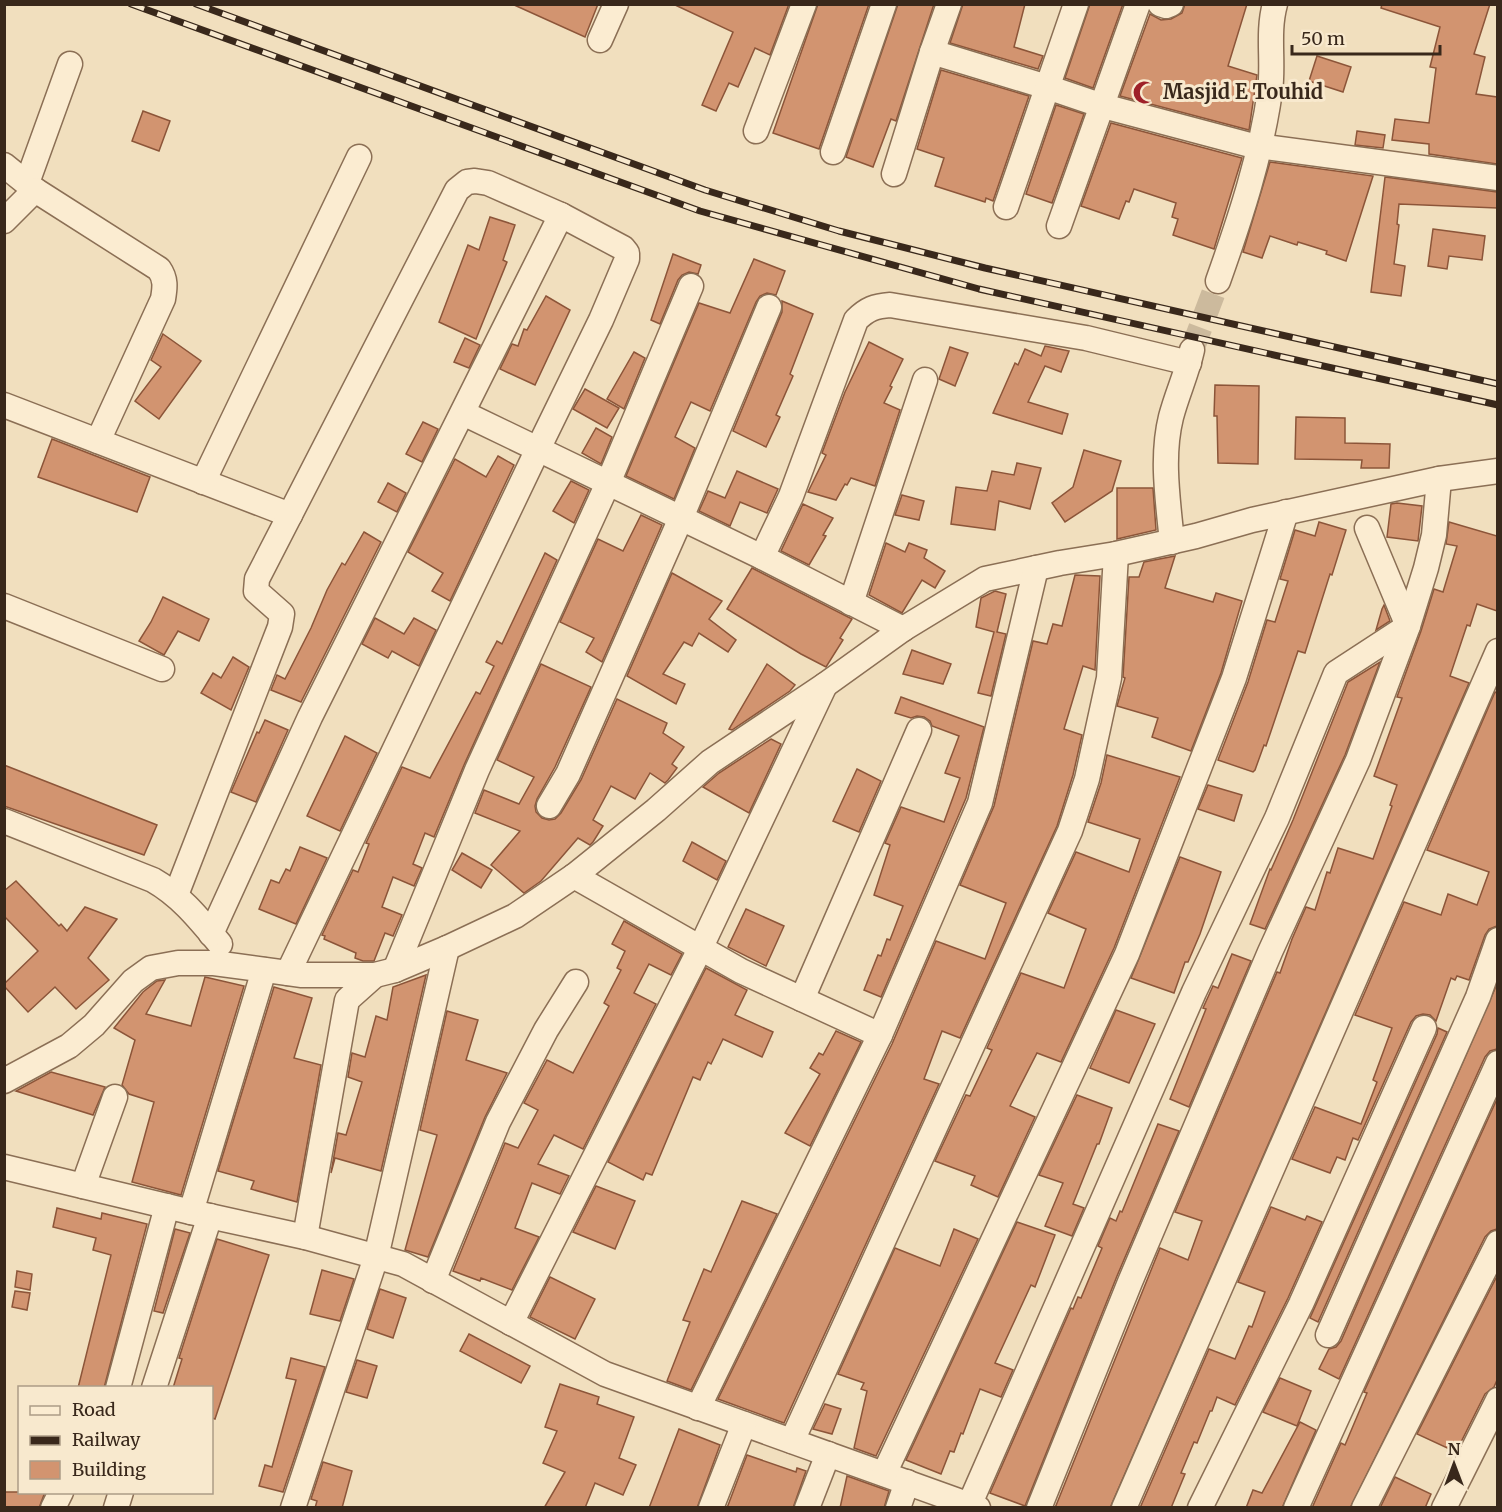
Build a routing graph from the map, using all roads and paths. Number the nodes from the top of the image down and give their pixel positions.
1 (616, 4) edge
2 (804, 4) edge
3 (884, 4) edge
4 (949, 4) edge
5 (1076, 4) edge
6 (1137, 4) edge
7 (1160, 4) edge
8 (1171, 4) edge
9 (1275, 4) edge
10 (600, 40) dead end
11 (932, 52) junction
12 (70, 64) dead end
13 (1047, 87) junction
14 (1103, 106) junction
15 (756, 131) dead end
16 (1261, 147) junction
17 (833, 152) dead end
18 (359, 157) dead end
19 (4, 165) edge
20 (894, 174) dead end
21 (1497, 178) edge
22 (31, 187) junction
23 (1006, 207) dead end
24 (561, 215) junction
25 (4, 221) edge
26 (1059, 226) dead end
27 (1218, 281) tunnel mouth
28 (691, 286) dead end
29 (769, 307) dead end
30 (926, 380) dead end
31 (4, 405) edge
32 (463, 413) junction
33 (98, 441) junction
34 (537, 449) junction
35 (1497, 471) edge
36 (1439, 479) junction
37 (203, 482) junction
38 (608, 483) junction
39 (1286, 512) junction
40 (290, 515) junction
41 (681, 518) junction
42 (1367, 528) dead end
43 (1172, 542) junction
44 (1116, 554) junction
45 (762, 557) junction
46 (1036, 568) junction
47 (851, 603) junction
48 (4, 606) edge
49 (1408, 626) junction
50 (903, 629) junction
51 (1497, 651) edge
52 (162, 669) dead end
53 (825, 685) junction
54 (919, 730) dead end
55 (549, 806) dead end
56 (5, 821) edge
57 (574, 876) junction
58 (176, 895) junction
59 (211, 934) junction
60 (1497, 940) edge
61 (447, 948) junction
62 (700, 949) junction
63 (238, 967) junction
64 (264, 970) junction
65 (288, 973) junction
66 (385, 973) junction
67 (576, 982) dead end
68 (802, 999) junction
69 (1424, 1028) dead end
70 (880, 1035) junction
71 (1497, 1063) edge
72 (4, 1081) edge
73 (116, 1097) dead end
74 (4, 1167) edge
75 (83, 1186) junction
76 (167, 1206) junction
77 (200, 1214) junction
78 (305, 1237) junction
79 (1497, 1243) edge
80 (376, 1257) junction
81 (434, 1281) junction
82 (512, 1323) junction
83 (1328, 1335) dead end
84 (119, 1386) edge
85 (155, 1386) edge
86 (1497, 1400) edge
87 (698, 1408) junction
88 (744, 1424) junction
89 (792, 1441) junction
90 (828, 1454) junction
91 (884, 1474) junction
92 (907, 1482) junction
93 (60, 1494) edge
94 (972, 1506) edge
95 (53, 1508) edge
96 (294, 1508) edge
97 (711, 1508) edge
98 (807, 1508) edge
99 (898, 1508) edge
100 (1039, 1508) edge
101 (1124, 1508) edge
102 (1200, 1508) edge
103 (1296, 1508) edge
104 (1364, 1508) edge
105 (1444, 1508) edge

1 - 10 street
2 - 15 street
3 - 17 street
4 - 11 street
5 - 13 street
6 - 14 street
7 - 8 street
9 - 16 street
11 - 13 street
11 - 20 street
12 - 22 street
13 - 14 street
13 - 23 street
14 - 16 street
14 - 26 street
16 - 21 street
16 - 27 street
18 - 37 street
19 - 22 street
22 - 25 street
22 - 33 street
24 - 32 street
24 - 34 street
24 - 40 street
28 - 38 street
29 - 41 street
30 - 47 street
31 - 33 street
32 - 34 street
32 - 59 street
33 - 37 street
34 - 38 street
34 - 65 street
35 - 36 street
36 - 39 street
36 - 49 street
37 - 40 street
38 - 41 street
38 - 66 street
39 - 43 street
39 - 91 street
40 - 58 street
41 - 45 street
41 - 55 street
42 - 49 street
43 - 44 street
43 - 45 street
44 - 46 street
44 - 89 street
45 - 47 street
46 - 50 street
46 - 70 street
47 - 50 street
48 - 52 street
49 - 94 street
49 - 100 street
50 - 53 street
51 - 101 street
53 - 57 street
53 - 62 street
54 - 68 street
56 - 58 street
57 - 61 street
57 - 62 street
58 - 59 street
59 - 63 street
60 - 83 street
61 - 66 street
61 - 80 street
62 - 68 street
62 - 82 street
63 - 64 street
63 - 72 street
64 - 65 street
64 - 77 street
65 - 66 street
66 - 78 street
67 - 81 street
68 - 70 street
69 - 102 street
70 - 87 street
71 - 103 street
73 - 75 street
74 - 75 street
75 - 76 street
76 - 77 street
76 - 84 street
77 - 78 street
77 - 85 street
78 - 80 street
79 - 104 street
80 - 81 street
80 - 96 street
81 - 82 street
82 - 87 street
86 - 105 street
87 - 88 street
88 - 89 street
88 - 97 street
89 - 90 street
90 - 91 street
90 - 98 street
91 - 92 street
92 - 94 street
92 - 99 street
93 - 95 street

